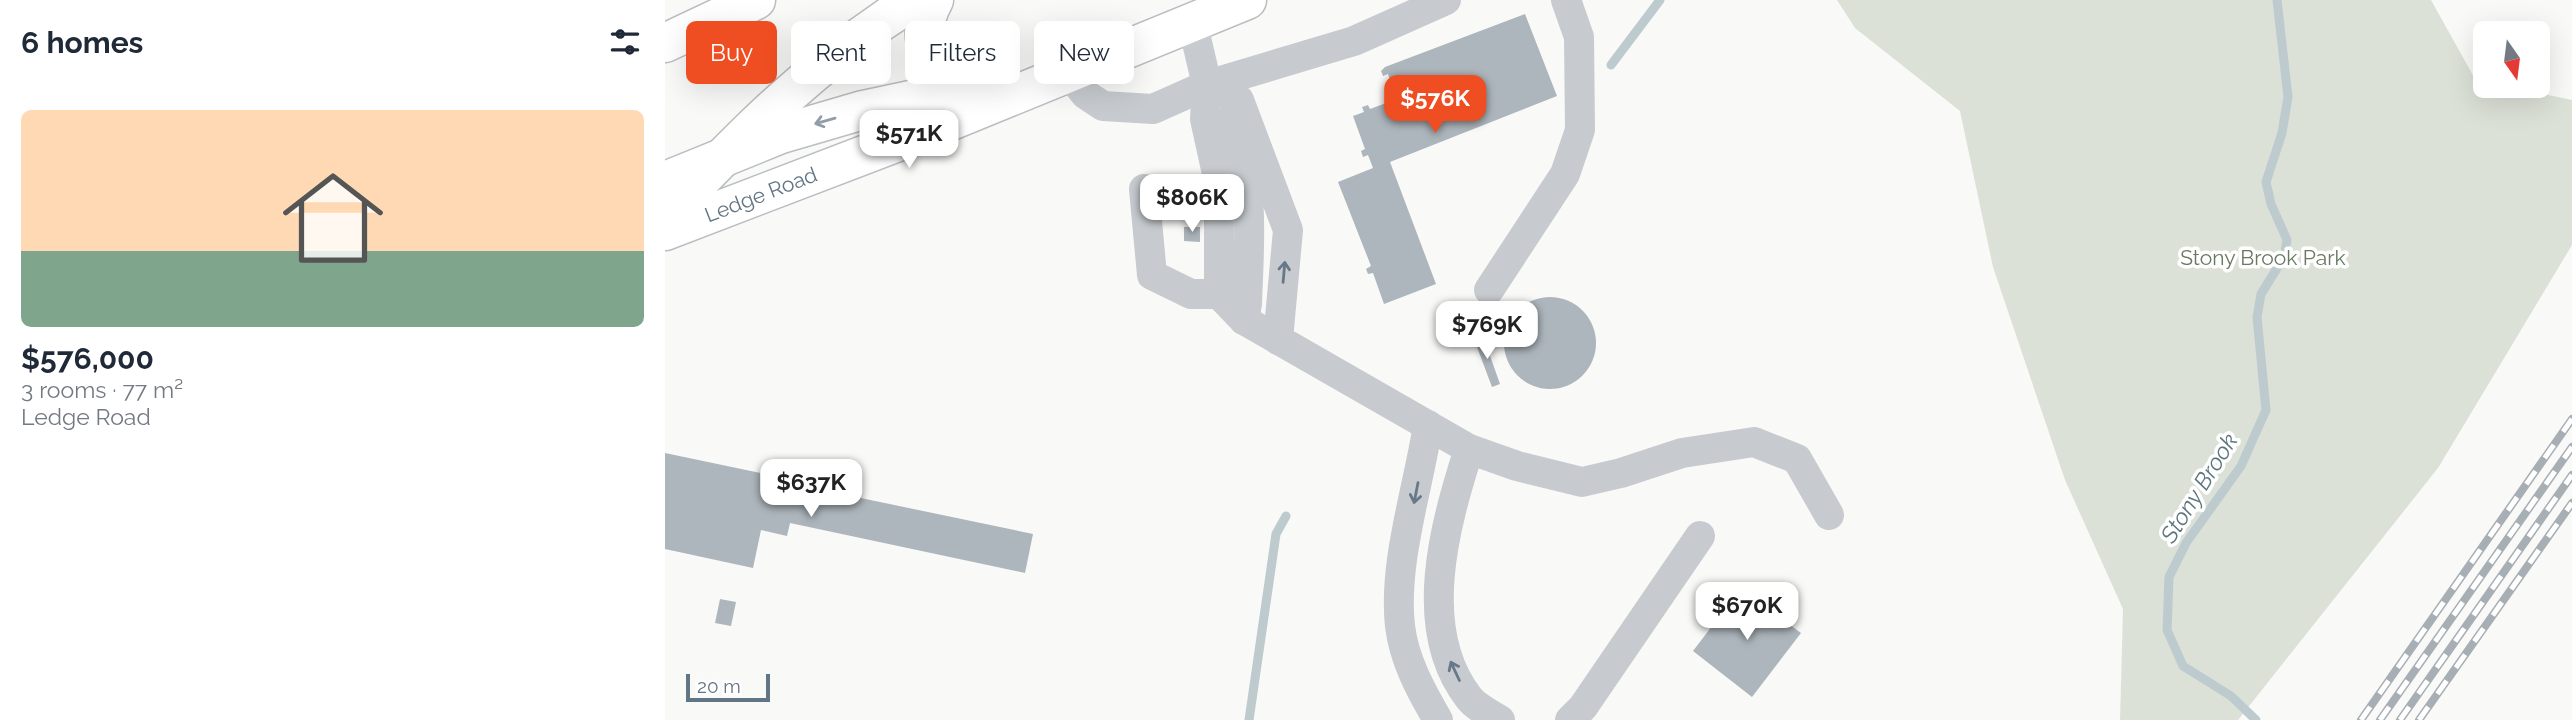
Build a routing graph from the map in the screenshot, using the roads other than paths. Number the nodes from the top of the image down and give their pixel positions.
1 (756, 0) edge
2 (914, 0) edge
3 (934, 0) edge
4 (1247, 0) edge
5 (1446, 0) edge
6 (1566, 0) edge
7 (1192, 21) junction
8 (665, 43) edge
9 (1134, 46) edge
10 (1034, 72) edge
11 (1041, 84) edge
12 (1079, 84) edge
13 (1207, 85) junction
14 (966, 89) junction
15 (722, 156) junction
16 (665, 181) edge
17 (1144, 189) dead end
18 (665, 218) edge
19 (665, 231) edge
20 (1489, 290) dead end
21 (1219, 294) junction
22 (1244, 320) junction
23 (1278, 340) junction
24 (1428, 425) junction
25 (1469, 449) junction
26 (1829, 515) dead end
27 (1700, 536) dead end
28 (1438, 720) edge
29 (1500, 720) edge
30 (1570, 720) edge

1 - 8 main road
2 - 15 main road
3 - 14 main road
4 - 7 main road, Ledge Road
5 - 13 lane
6 - 20 lane
7 - 9 main road, Ledge Road
7 - 13 lane
10 - 14 main road, Ledge Road
11 - 19 main road, Ledge Road
12 - 13 lane
13 - 21 lane
13 - 22 lane
23 -> 13 lane
14 -> 15 main road, Ledge Road
15 - 16 main road, Ledge Road
15 - 18 main road
17 - 21 lane
21 - 22 lane
22 - 23 lane
23 - 24 lane
24 - 25 lane
24 -> 28 lane
25 - 26 lane
29 -> 25 lane
27 - 30 lane

